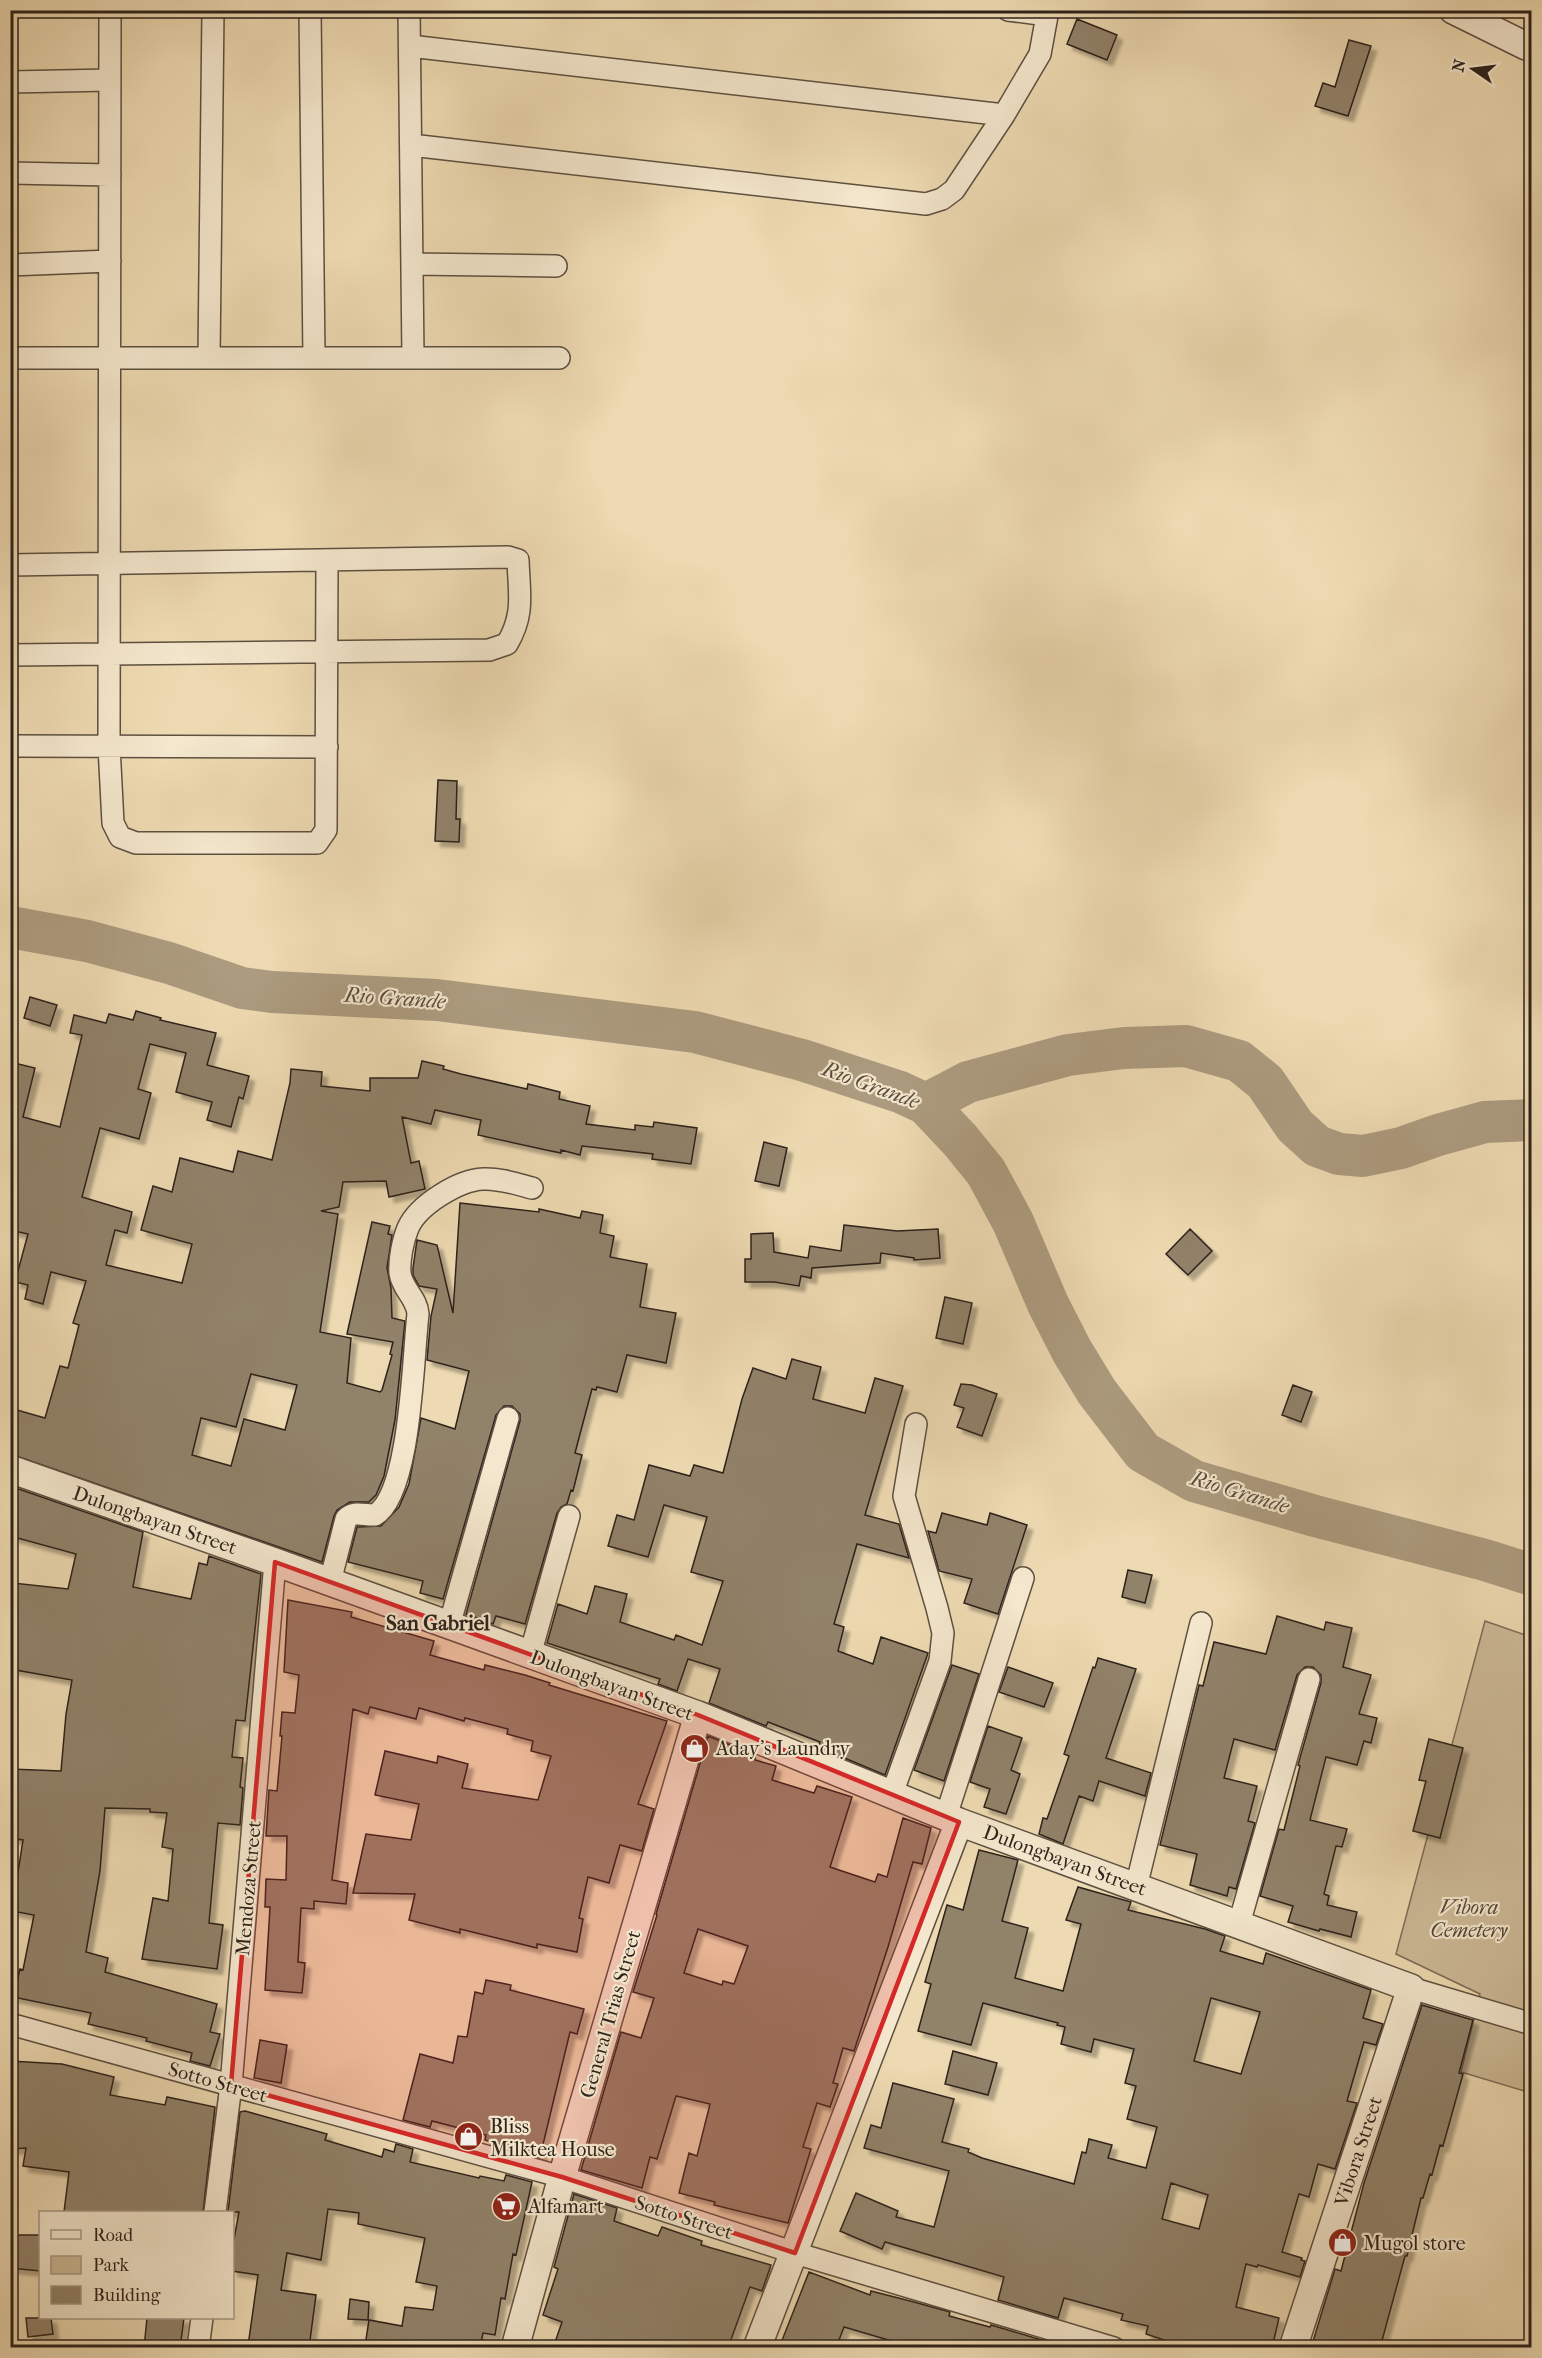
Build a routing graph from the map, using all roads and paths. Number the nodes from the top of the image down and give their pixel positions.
1 (110, 10) edge
2 (213, 10) edge
3 (310, 10) edge
4 (409, 10) edge
5 (1008, 10) edge
6 (1453, 10) edge
7 (1048, 13) edge
8 (410, 46) junction
9 (1532, 47) edge
10 (110, 80) junction
11 (10, 82) edge
12 (1004, 115) junction
13 (411, 146) junction
14 (10, 173) edge
15 (110, 175) junction
16 (110, 261) junction
17 (412, 264) junction
18 (10, 265) edge
19 (556, 266) dead end
20 (10, 358) edge
21 (110, 358) junction
22 (208, 358) junction
23 (314, 358) junction
24 (413, 358) junction
25 (559, 358) dead end
26 (327, 560) junction
27 (110, 563) junction
28 (10, 565) edge
29 (327, 651) junction
30 (110, 654) junction
31 (10, 655) edge
32 (10, 746) edge
33 (109, 746) junction
34 (327, 747) junction
35 (532, 1188) dead end
36 (508, 1418) dead end
37 (916, 1424) dead end
38 (10, 1469) edge
39 (569, 1516) dead end
40 (275, 1563) junction
41 (1023, 1578) dead end
42 (330, 1582) junction
43 (1201, 1623) dead end
44 (449, 1626) junction
45 (530, 1655) junction
46 (1309, 1679) dead end
47 (698, 1715) junction
48 (892, 1794) junction
49 (953, 1819) junction
50 (1136, 1887) junction
51 (1239, 1924) junction
52 (1411, 1988) junction
53 (10, 2024) edge
54 (1532, 2024) edge
55 (231, 2085) junction
56 (562, 2177) junction
57 (215, 2211) edge
58 (795, 2253) junction
59 (202, 2319) edge
60 (198, 2348) edge
61 (515, 2348) edge
62 (757, 2348) edge
63 (1114, 2348) edge
64 (1293, 2348) edge

1 - 10 street
2 - 22 street
3 - 23 street
4 - 8 street
5 - 7 street
6 - 9 street
7 - 12 street
8 - 12 street
8 - 13 street
10 - 11 street
10 - 15 street
12 - 13 street
13 - 17 street
14 - 15 street
15 - 16 street
16 - 18 street
16 - 21 street
17 - 19 street
17 - 24 street
20 - 21 street
21 - 22 street
21 - 27 street
22 - 23 street
23 - 24 street
24 - 25 street
26 - 27 street
26 - 29 street
26 - 29 street
27 - 28 street
27 - 30 street
29 - 30 street
29 - 34 street
30 - 31 street
30 - 33 street
32 - 33 street
33 - 34 street
33 - 34 street
35 - 42 street
36 - 44 street
37 - 48 street
38 - 40 street, Dulongbayan Street
39 - 45 street
40 - 42 street, Dulongbayan Street
40 - 55 street, Mendoza Street
41 - 49 street
42 - 44 street, Dulongbayan Street
43 - 50 street
44 - 45 street, Dulongbayan Street
45 - 47 street, Dulongbayan Street
46 - 51 street
47 - 48 street, Dulongbayan Street
47 - 56 street, General Trias Street
48 - 49 street, Dulongbayan Street
49 - 50 street, Dulongbayan Street
49 - 58 street
50 - 51 street, Dulongbayan Street
51 - 52 street, Dulongbayan Street
52 - 54 street
52 - 64 street, Vibora Street
53 - 55 street, Sotto Street
55 - 56 street, Sotto Street
55 - 57 street, Mendoza Street
56 - 58 street, Sotto Street
56 - 61 street, General Trias Street
58 - 62 street
58 - 63 street, Sotto Street
59 - 60 street

